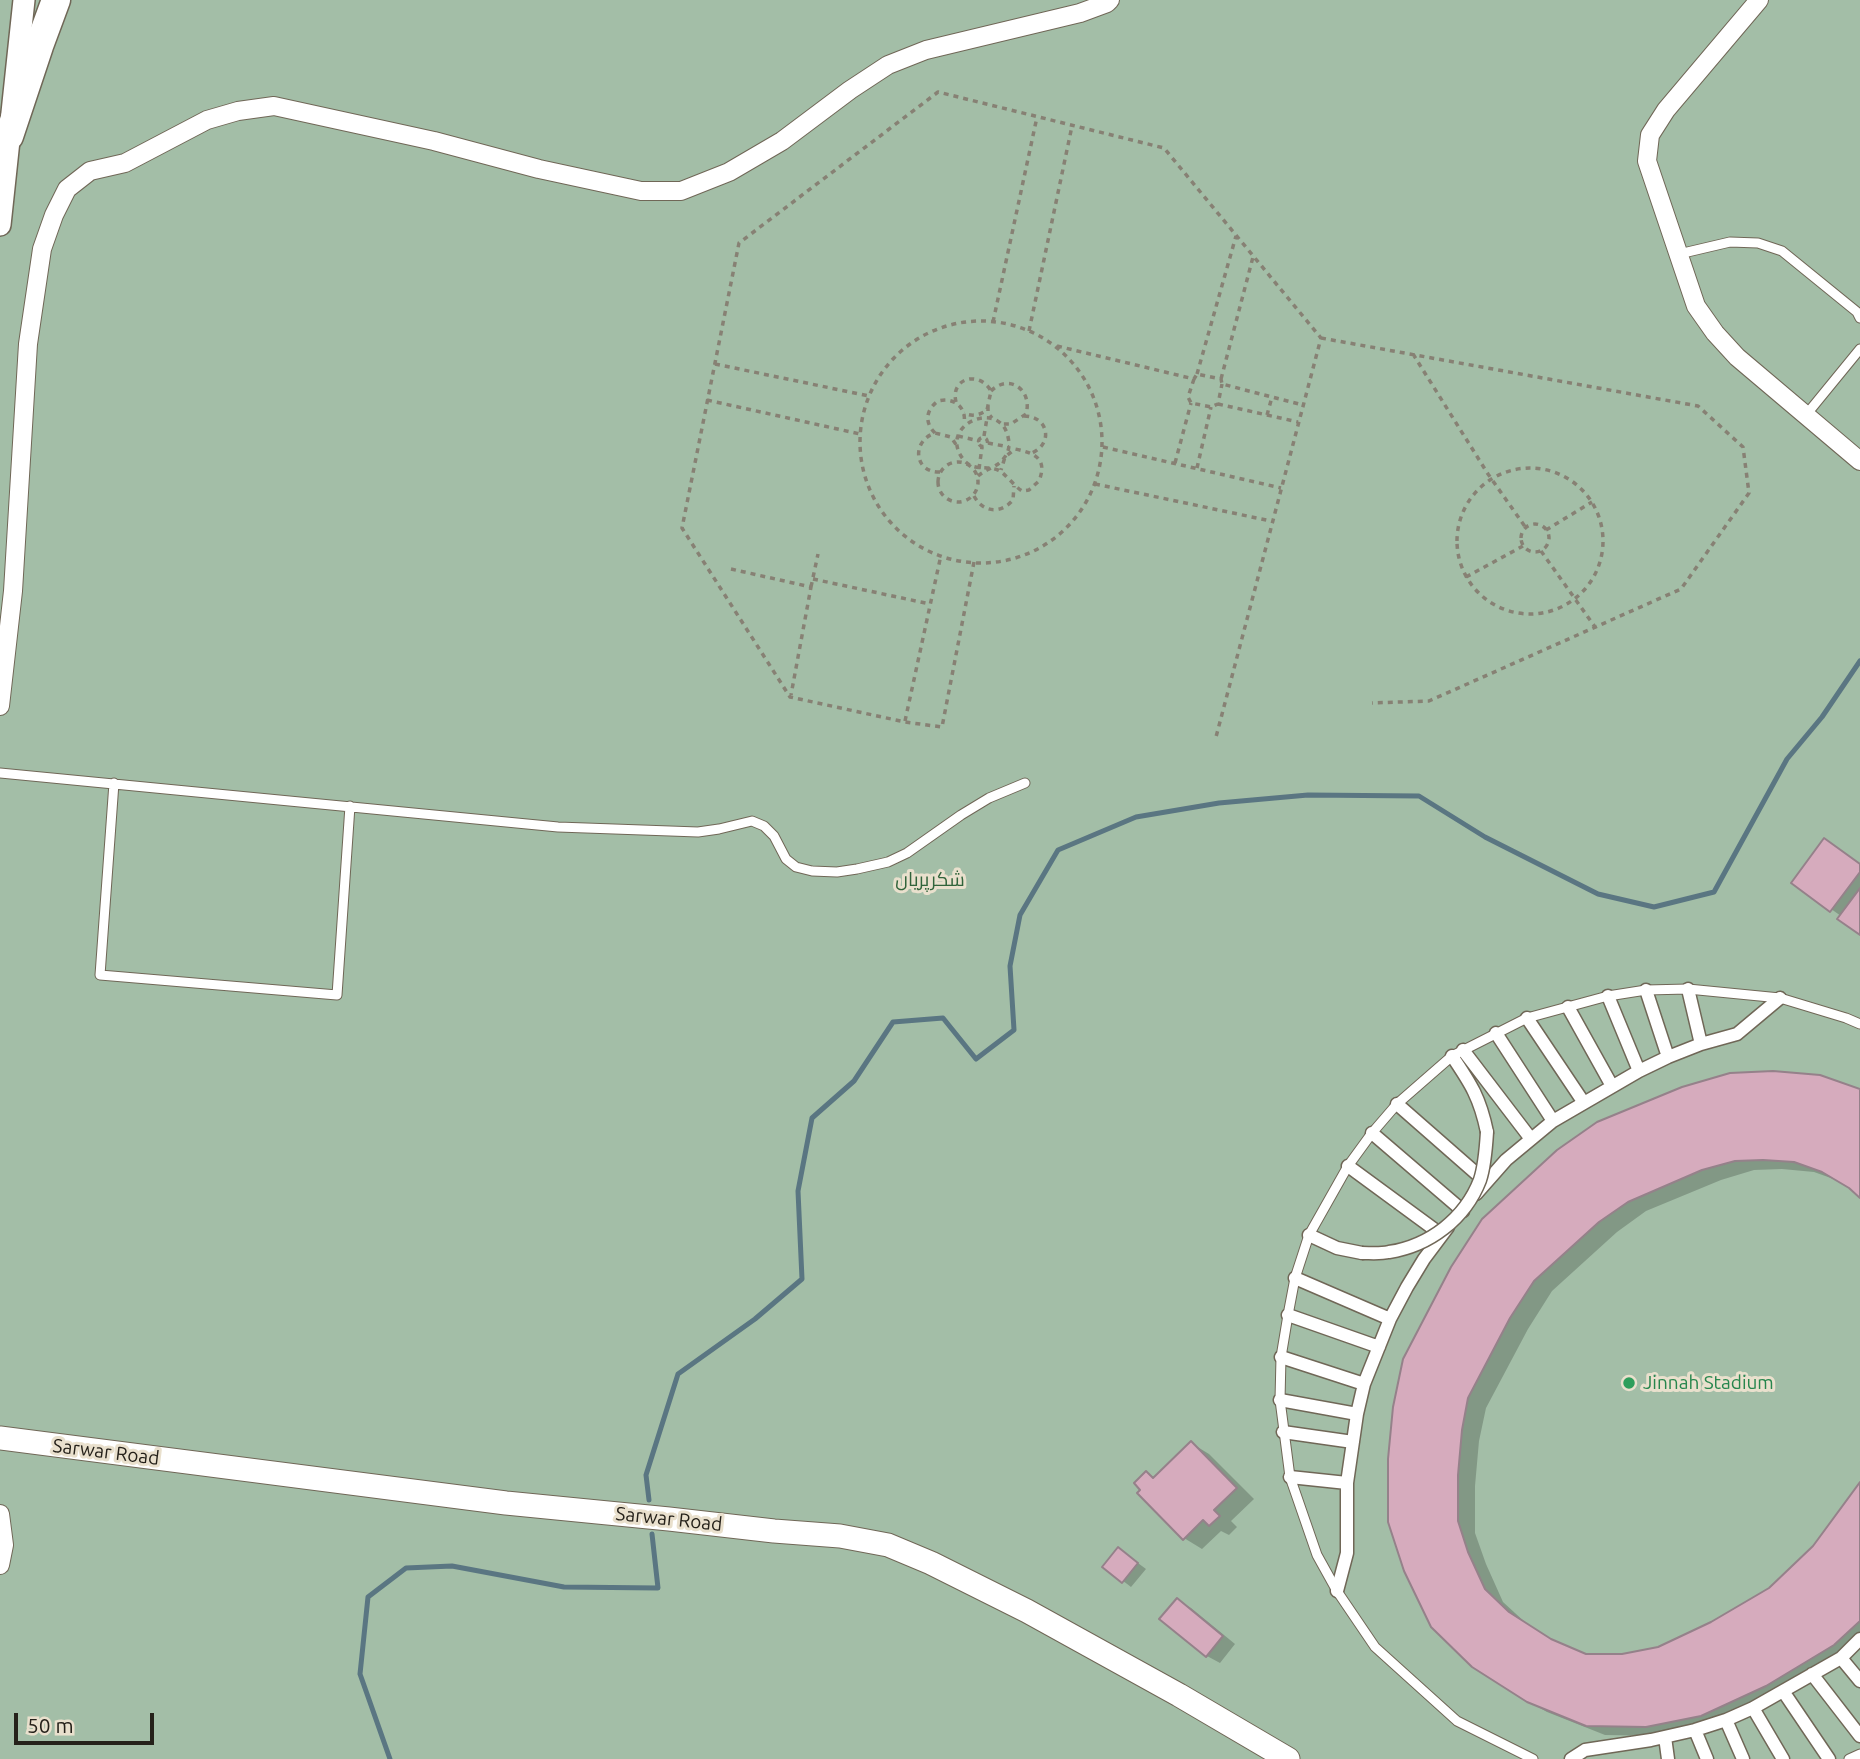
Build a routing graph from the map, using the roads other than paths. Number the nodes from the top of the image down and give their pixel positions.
1 (24, 0) edge
2 (56, 0) edge
3 (1110, 0) edge
4 (1759, 0) edge
5 (9, 136) junction
6 (0, 225) edge
7 (1679, 254) junction
8 (1860, 318) edge
9 (1860, 349) edge
10 (1806, 415) junction
11 (1860, 461) edge
12 (0, 706) edge
13 (0, 773) edge
14 (114, 783) junction
15 (1025, 783) dead end
16 (350, 806) junction
17 (1688, 989) junction
18 (1646, 990) junction
19 (1608, 996) junction
20 (1780, 998) junction
21 (1568, 1007) junction
22 (1527, 1018) junction
23 (1860, 1024) edge
24 (1496, 1033) junction
25 (1701, 1044) junction
26 (1457, 1053) junction
27 (1668, 1057) junction
28 (1639, 1071) junction
29 (1612, 1086) junction
30 (1584, 1103) junction
31 (1397, 1104) junction
32 (1553, 1121) junction
33 (1372, 1133) junction
34 (1531, 1139) junction
35 (1348, 1166) junction
36 (1486, 1182) junction
37 (1463, 1211) junction
38 (1309, 1235) junction
39 (1442, 1235) junction
40 (1295, 1278) junction
41 (1288, 1315) junction
42 (1390, 1320) junction
43 (1379, 1347) junction
44 (1281, 1357) junction
45 (1364, 1384) junction
46 (1280, 1400) junction
47 (1357, 1414) junction
48 (1283, 1432) junction
49 (0, 1438) edge
50 (1353, 1442) junction
51 (1290, 1477) junction
52 (1347, 1483) junction
53 (0, 1514) edge
54 (0, 1565) edge
55 (1337, 1591) junction
56 (1860, 1639) edge
57 (1841, 1658) junction
58 (1812, 1674) junction
59 (1860, 1681) edge
60 (1783, 1691) junction
61 (1753, 1708) junction
62 (1726, 1720) junction
63 (1695, 1730) junction
64 (1860, 1736) edge
65 (1665, 1737) junction
66 (1860, 1754) edge
67 (1288, 1759) edge
68 (1533, 1759) edge
69 (1571, 1759) edge
70 (1668, 1759) edge
71 (1707, 1759) edge
72 (1742, 1759) edge
73 (1783, 1759) edge
74 (1829, 1759) edge
75 (1849, 1759) edge

1 - 5 street
2 - 5 highway
3 - 12 street
4 - 7 street
5 - 6 street
7 - 8 lane
7 - 10 street
9 - 10 lane
10 - 11 street
13 - 14 lane
14 - 16 lane
14 - 16 lane
15 - 16 lane
17 - 18 lane
17 - 20 lane
17 - 25 street
18 - 19 lane
18 - 27 street
19 - 21 lane
19 - 28 street
20 - 23 lane
20 - 25 street
21 - 22 lane
21 - 29 street
22 - 24 lane
22 - 30 street
24 - 26 lane
24 - 32 street
25 - 27 street
26 - 31 lane
26 - 34 street
26 - 38 street, bridge
27 - 28 street
28 - 29 street
29 - 30 street
30 - 32 street
31 - 33 lane
31 - 36 street
32 - 34 street
33 - 35 lane
33 - 37 street
34 - 36 street
35 - 38 lane
35 - 39 street
36 - 37 street
37 - 39 street
38 - 40 lane
39 - 42 street
40 - 41 lane
40 - 42 street
41 - 43 street
41 - 44 lane
42 - 43 street
43 - 45 street
44 - 45 street
44 - 46 lane
45 - 47 street
46 - 47 street
46 - 48 lane
47 - 50 street
48 - 50 street
48 - 51 lane
49 - 67 main road, Sarwar Road
50 - 52 street
51 - 52 street
51 - 55 lane
52 - 55 street
53 - 54 street
55 - 68 lane
56 - 57 street
57 - 58 street
57 - 59 street
58 - 60 street
58 - 64 street
60 - 61 street
60 - 74 street
61 - 62 street
61 - 73 street
62 - 63 street
62 - 72 street
63 - 65 street
63 - 71 street
65 - 69 street
65 - 70 street
66 - 75 lane

